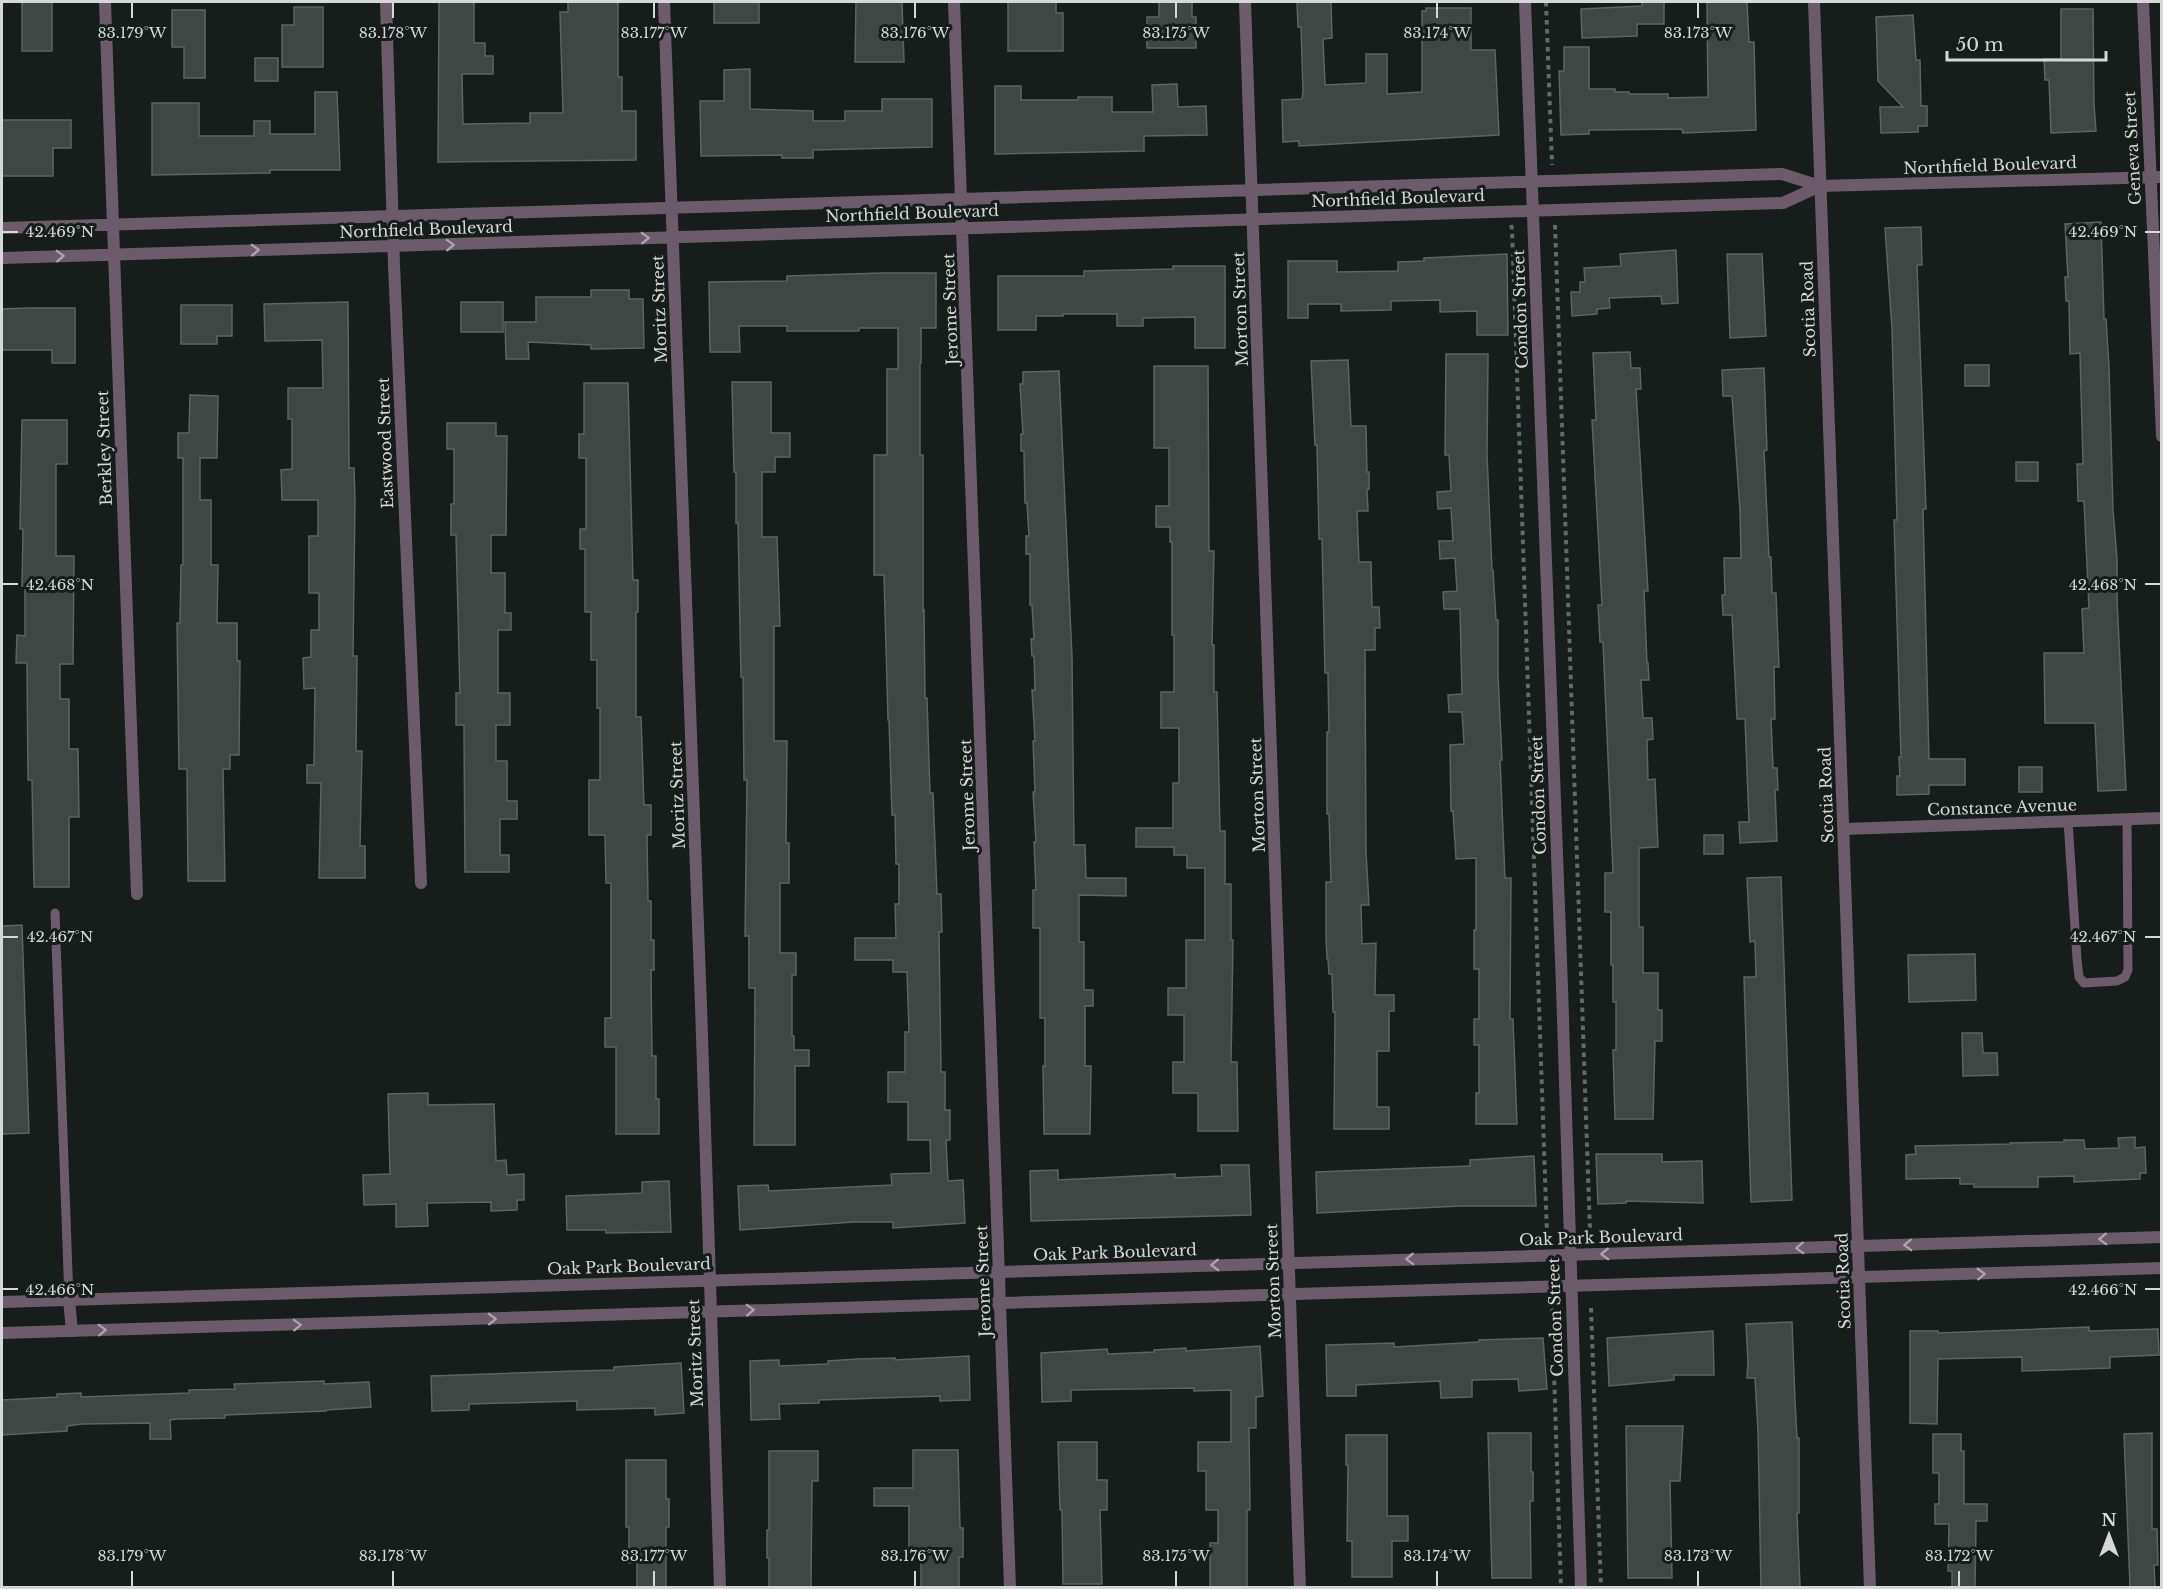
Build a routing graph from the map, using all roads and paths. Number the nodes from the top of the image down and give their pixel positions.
1 (105, 2) edge
2 (386, 2) edge
3 (664, 2) edge
4 (954, 2) edge
5 (1245, 2) edge
6 (1525, 2) edge
7 (1546, 2) edge
8 (1814, 2) edge
9 (2143, 2) edge
10 (1555, 171) dead end
11 (2156, 177) edge
12 (1532, 182) junction
13 (1820, 186) junction
14 (1252, 191) junction
15 (962, 200) junction
16 (672, 209) junction
17 (1533, 211) junction
18 (393, 217) junction
19 (1254, 219) junction
20 (1555, 222) dead end
21 (1510, 223) dead end
22 (112, 225) junction
23 (2, 228) edge
24 (963, 228) junction
25 (673, 237) junction
26 (394, 246) junction
27 (113, 254) junction
28 (2, 258) edge
29 (2162, 436) edge
30 (2162, 818) edge
31 (2127, 819) junction
32 (2067, 821) junction
33 (1844, 829) junction
34 (421, 882) dead end
35 (137, 894) dead end
36 (55, 913) dead end
37 (2162, 1237) edge
38 (1545, 1244) dead end
39 (1594, 1244) dead end
40 (1858, 1247) junction
41 (1570, 1255) junction
42 (1289, 1263) junction
43 (2162, 1268) edge
44 (999, 1272) junction
45 (1860, 1277) junction
46 (710, 1280) junction
47 (1571, 1286) junction
48 (1290, 1294) junction
49 (69, 1300) junction
50 (1547, 1300) dead end
51 (2, 1302) edge
52 (1001, 1303) junction
53 (1591, 1308) dead end
54 (711, 1312) junction
55 (72, 1331) junction
56 (2, 1334) edge
57 (720, 1587) edge
58 (1010, 1587) edge
59 (1300, 1587) edge
60 (1561, 1587) edge
61 (1581, 1587) edge
62 (1601, 1587) edge
63 (1870, 1587) edge

1 - 22 street, Berkley Street
2 - 18 street, Eastwood Street
3 - 16 street, Moritz Street
4 - 15 street, Jerome Street
5 - 14 street, Morton Street
6 - 12 street, Condon Street
7 - 10 path
8 - 13 street, Scotia Road
9 - 11 street, Geneva Street
11 - 13 street, Northfield Boulevard
11 - 29 street, Geneva Street
12 - 13 street, Northfield Boulevard
12 - 14 street, Northfield Boulevard
12 - 17 street, Condon Street
13 - 17 street, Northfield Boulevard
13 - 33 street, Scotia Road
14 - 15 street, Northfield Boulevard
14 - 19 street, Morton Street
15 - 16 street, Northfield Boulevard
15 - 24 street, Jerome Street
16 - 18 street, Northfield Boulevard
16 - 25 street, Moritz Street
17 - 19 street, Northfield Boulevard
17 - 41 street, Condon Street
18 - 22 street, Northfield Boulevard
18 - 26 street, Eastwood Street
19 - 24 street, Northfield Boulevard
19 - 42 street, Morton Street
20 - 39 path
21 - 38 path
22 - 23 street, Northfield Boulevard
22 - 27 street, Berkley Street
24 - 25 street, Northfield Boulevard
24 - 44 street, Jerome Street
26 -> 25 street, Northfield Boulevard
25 - 46 street, Moritz Street
27 -> 26 street, Northfield Boulevard
26 - 34 street, Eastwood Street
28 -> 27 street, Northfield Boulevard
27 - 35 street, Berkley Street
30 - 31 street, Constance Avenue
31 - 32 street, Constance Avenue
31 - 32 lane
32 - 33 street, Constance Avenue
33 - 40 street, Scotia Road
36 - 49 lane
37 -> 40 street, Oak Park Boulevard
40 -> 41 street, Oak Park Boulevard
40 - 45 street, Scotia Road
41 -> 42 street, Oak Park Boulevard
41 - 47 street, Condon Street
42 -> 44 street, Oak Park Boulevard
42 - 48 street, Morton Street
45 -> 43 street
44 - 46 street, Oak Park Boulevard
44 - 52 street, Jerome Street
45 - 47 street
45 - 63 street, Scotia Road
46 - 49 street, Oak Park Boulevard
46 - 54 street, Moritz Street
47 - 48 street
47 - 61 street, Condon Street
48 - 52 street
48 - 59 street, Morton Street
49 - 51 street, Oak Park Boulevard
49 - 55 street
50 - 60 path
54 -> 52 street
52 - 58 street, Jerome Street
53 - 62 path
55 -> 54 street
54 - 57 street, Moritz Street
55 - 56 street

